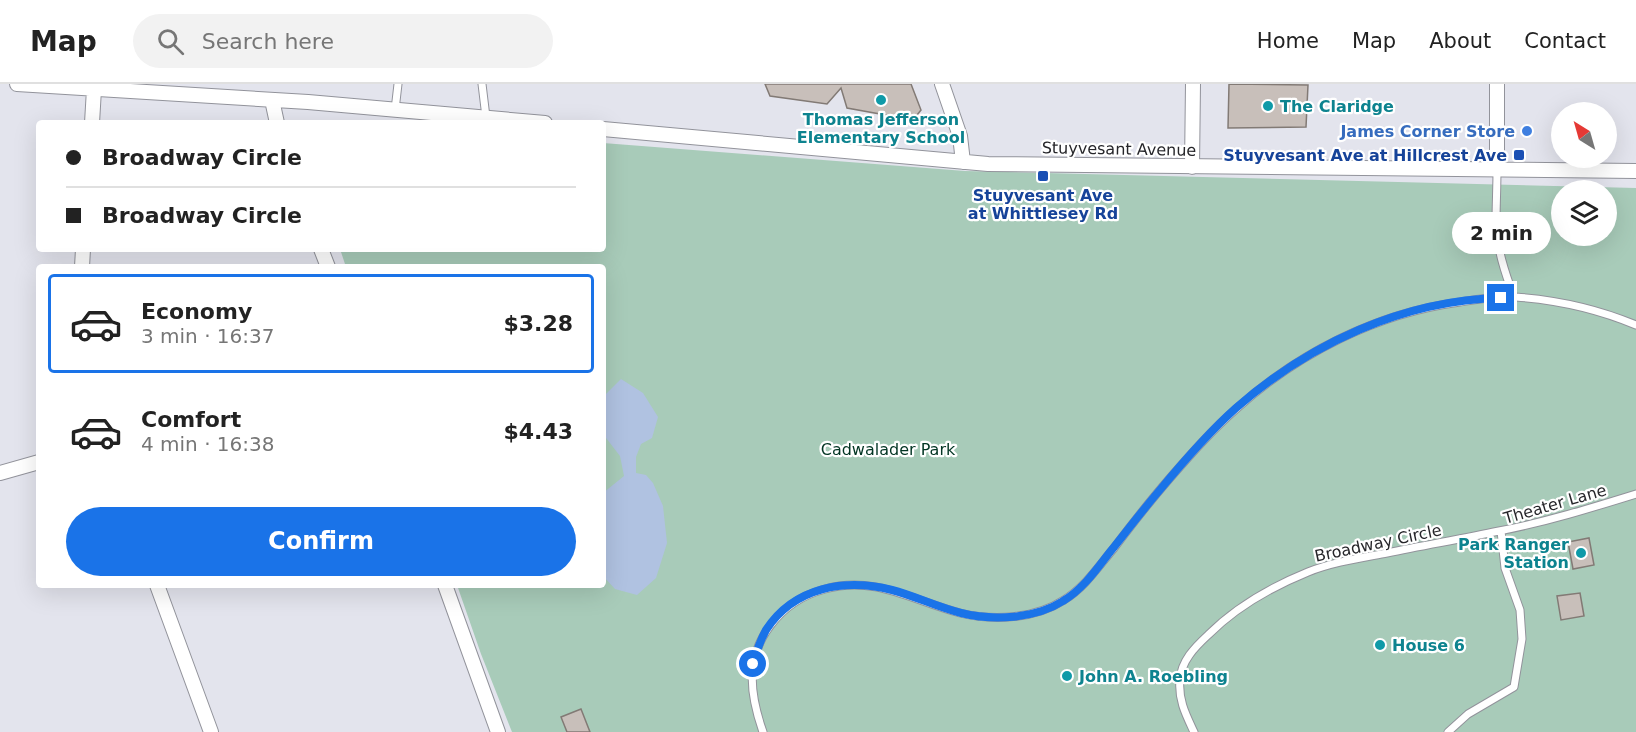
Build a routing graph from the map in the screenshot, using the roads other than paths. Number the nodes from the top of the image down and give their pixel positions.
1 (17, 84) edge
2 (398, 84) edge
3 (482, 84) edge
4 (942, 84) edge
5 (1193, 84) edge
6 (1497, 84) edge
7 (94, 89) junction
8 (272, 100) junction
9 (395, 110) junction
10 (486, 117) junction
11 (92, 120) edge
12 (276, 120) edge
13 (516, 120) edge
14 (606, 129) edge
15 (963, 162) junction
16 (1192, 166) junction
17 (1497, 170) junction
18 (1636, 171) edge
19 (1514, 297) junction
20 (1636, 325) edge
21 (36, 463) edge
22 (0, 473) edge
23 (1636, 494) edge
24 (1501, 531) junction
25 (158, 588) edge
26 (446, 588) edge
27 (211, 732) edge
28 (498, 732) edge
29 (763, 732) edge
30 (1194, 732) edge
31 (1448, 732) edge

1 - 7 street
2 - 9 lane
3 - 10 lane
4 - 15 street
5 - 16 street
6 - 17 street
7 - 8 street
7 - 11 street
8 - 9 street
8 - 12 street
9 - 10 street
10 - 13 street
14 - 15 street, Stuyvesant Avenue
15 - 16 street, Stuyvesant Avenue
16 - 17 street, Stuyvesant Avenue
17 - 18 street, Stuyvesant Avenue
17 - 19 lane
19 - 20 lane
19 - 29 lane
21 - 22 street
23 - 24 lane, Theater Lane
24 - 30 lane, Broadway Circle
24 - 31 lane, Theater Lane
25 - 27 street
26 - 28 street

